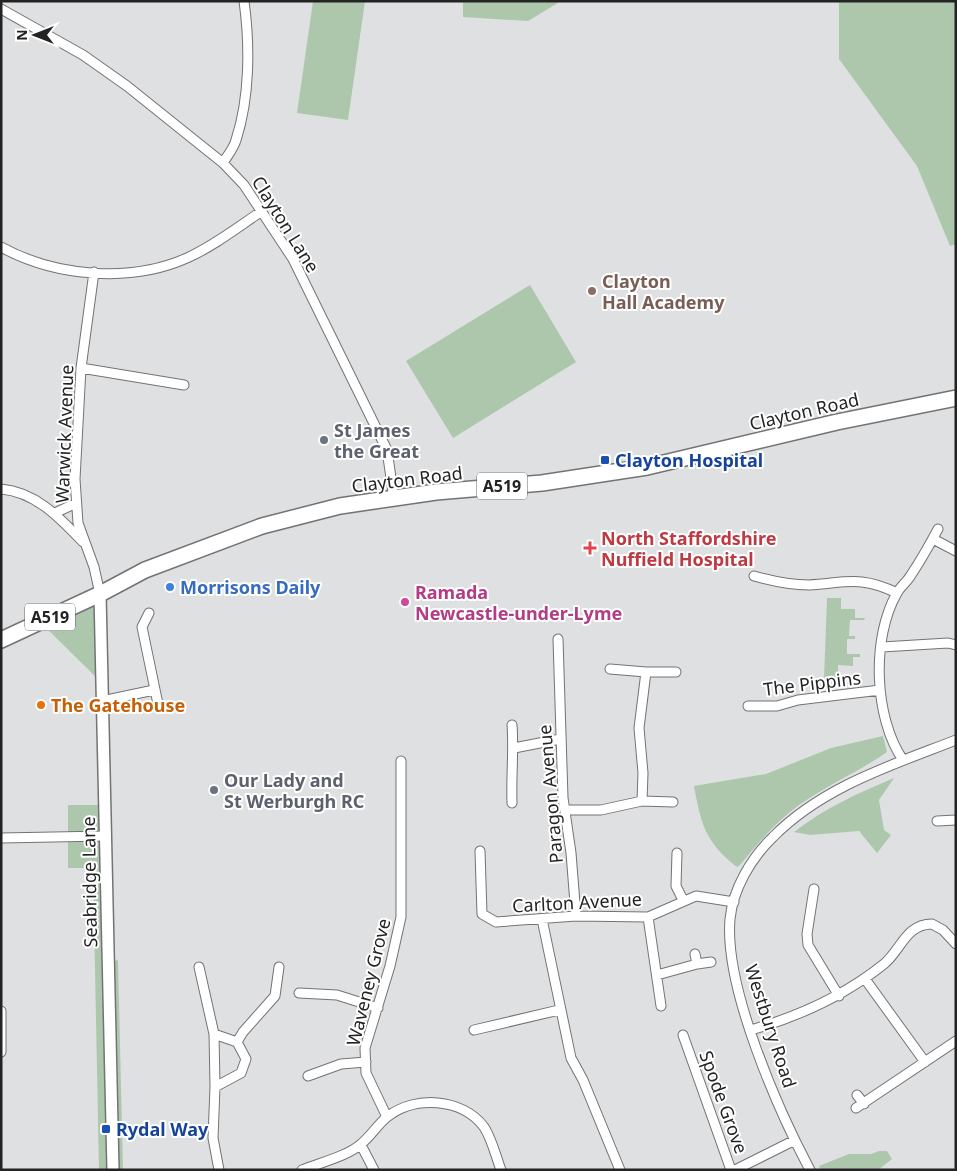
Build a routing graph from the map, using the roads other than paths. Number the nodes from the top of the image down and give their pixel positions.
1 (244, 1) edge
2 (1, 9) edge
3 (223, 163) junction
4 (262, 211) junction
5 (1, 247) edge
6 (94, 272) junction
7 (81, 368) junction
8 (184, 385) dead end
9 (956, 398) edge
10 (1, 489) edge
11 (394, 499) junction
12 (76, 503) junction
13 (55, 513) junction
14 (938, 529) dead end
15 (932, 539) junction
16 (84, 543) junction
17 (956, 551) edge
18 (754, 576) dead end
19 (897, 592) junction
20 (100, 594) junction
21 (149, 613) dead end
22 (558, 639) dead end
23 (1, 640) edge
24 (956, 645) edge
25 (882, 647) junction
26 (610, 669) dead end
27 (646, 672) junction
28 (676, 672) dead end
29 (154, 690) junction
30 (880, 690) junction
31 (102, 701) junction
32 (158, 704) dead end
33 (748, 706) dead end
34 (512, 725) dead end
35 (560, 739) junction
36 (955, 743) edge
37 (514, 748) junction
38 (903, 760) junction
39 (401, 761) dead end
40 (642, 801) junction
41 (673, 802) dead end
42 (512, 803) dead end
43 (565, 810) junction
44 (956, 820) edge
45 (937, 821) dead end
46 (106, 836) junction
47 (1, 838) edge
48 (480, 851) dead end
49 (677, 853) dead end
50 (814, 890) dead end
51 (682, 900) junction
52 (734, 902) junction
53 (576, 916) junction
54 (648, 917) junction
55 (542, 919) junction
56 (956, 944) edge
57 (695, 954) dead end
58 (712, 962) dead end
59 (697, 964) junction
60 (199, 967) dead end
61 (279, 968) dead end
62 (657, 975) junction
63 (865, 979) junction
64 (299, 993) dead end
65 (838, 996) junction
66 (661, 1006) dead end
67 (378, 1008) junction
68 (559, 1010) junction
69 (1, 1011) edge
70 (474, 1030) dead end
71 (751, 1030) junction
72 (214, 1034) junction
73 (683, 1035) dead end
74 (956, 1041) edge
75 (237, 1042) junction
76 (687, 1046) junction
77 (677, 1050) dead end
78 (1, 1052) edge
79 (366, 1062) junction
80 (925, 1062) junction
81 (308, 1076) dead end
82 (215, 1088) junction
83 (857, 1095) dead end
84 (387, 1117) junction
85 (795, 1140) junction
86 (361, 1145) junction
87 (113, 1170) edge
88 (219, 1170) edge
89 (302, 1170) edge
90 (374, 1170) edge
91 (501, 1170) edge
92 (620, 1170) edge
93 (733, 1170) edge
94 (810, 1170) edge

1 - 3 street
2 - 3 street, Clayton Lane
3 - 4 street, Clayton Lane
4 - 6 street
4 - 11 street, Clayton Lane
5 - 6 street
6 - 7 street, Warwick Avenue
7 - 8 street
7 - 12 street, Warwick Avenue
9 - 11 main road, Clayton Road / A519
10 - 13 street
11 - 20 main road, Clayton Road / A519
12 - 13 street
12 - 16 street, Warwick Avenue
13 - 16 street
14 - 15 street
15 - 17 street
15 - 19 street
16 - 20 street, Warwick Avenue
18 - 19 street
19 - 25 street
20 - 23 main road, Clayton Road / A519
20 - 31 street, Seabridge Lane
21 - 29 street
22 - 35 street, Paragon Avenue
24 - 25 street
25 - 30 street
26 - 27 street
27 - 28 street
27 - 40 street
29 - 31 street
29 - 32 street
30 - 33 street, The Pippins
30 - 38 street
31 - 46 street, Seabridge Lane
34 - 37 street
35 - 37 street
35 - 43 street, Paragon Avenue
36 - 38 street, Westbury Road
37 - 42 street
38 - 52 street, Westbury Road
39 - 67 street, Waveney Grove
40 - 41 street
40 - 43 street
43 - 53 street, Paragon Avenue
44 - 45 street
46 - 47 street
46 - 87 street, Seabridge Lane
48 - 55 street, Carlton Avenue
49 - 51 street
50 - 65 street
51 - 52 street, Carlton Avenue
51 - 54 street, Carlton Avenue
52 - 71 street, Westbury Road
53 - 54 street, Carlton Avenue
53 - 55 street, Carlton Avenue
54 - 62 street
55 - 68 street
56 - 63 street
57 - 59 street
58 - 59 street
59 - 62 street
60 - 72 street
61 - 75 street
62 - 66 street
63 - 65 street
63 - 80 street
64 - 67 street
65 - 71 street
67 - 79 street, Waveney Grove
68 - 70 street
68 - 92 street
69 - 78 street
71 - 85 street, Westbury Road
72 - 75 street
72 - 82 street
73 - 76 street, Spode Grove
74 - 80 street
75 - 82 street
76 - 77 street, Spode Grove
76 - 93 street, Spode Grove
79 - 81 street
79 - 84 street, Waveney Grove
80 - 83 street
82 - 88 street
84 - 86 street
84 - 91 street
85 - 93 street
85 - 94 street, Westbury Road
86 - 89 street
86 - 90 street

